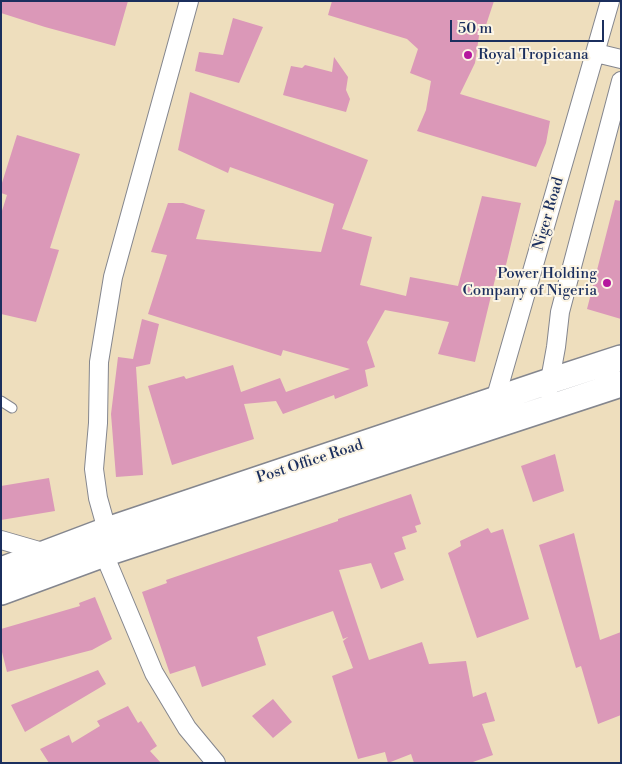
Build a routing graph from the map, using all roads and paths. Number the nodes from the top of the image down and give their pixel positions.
1 (189, 1) edge
2 (610, 1) edge
3 (596, 52) junction
4 (621, 59) edge
5 (621, 81) edge
6 (621, 358) edge
7 (550, 381) junction
8 (621, 384) edge
9 (1, 401) edge
10 (494, 401) junction
11 (12, 408) dead end
12 (545, 408) junction
13 (489, 428) junction
14 (1, 540) edge
15 (106, 542) junction
16 (46, 553) junction
17 (1, 570) edge
18 (1, 592) edge
19 (216, 763) edge

1 - 15 street
2 - 3 street, Niger Road
3 - 4 street
3 - 10 street, Niger Road
5 - 7 street
6 - 7 street, Post Office Road
7 - 10 street, Post Office Road
7 - 12 street
8 - 12 street, Post Office Road
9 - 11 lane
10 - 13 street, Niger Road
10 - 15 street, Post Office Road
12 - 13 street, Post Office Road
13 - 15 street, Post Office Road
14 - 16 street
15 - 16 street, Post Office Road
15 - 18 street, Post Office Road
15 - 19 street
16 - 17 street, Post Office Road

